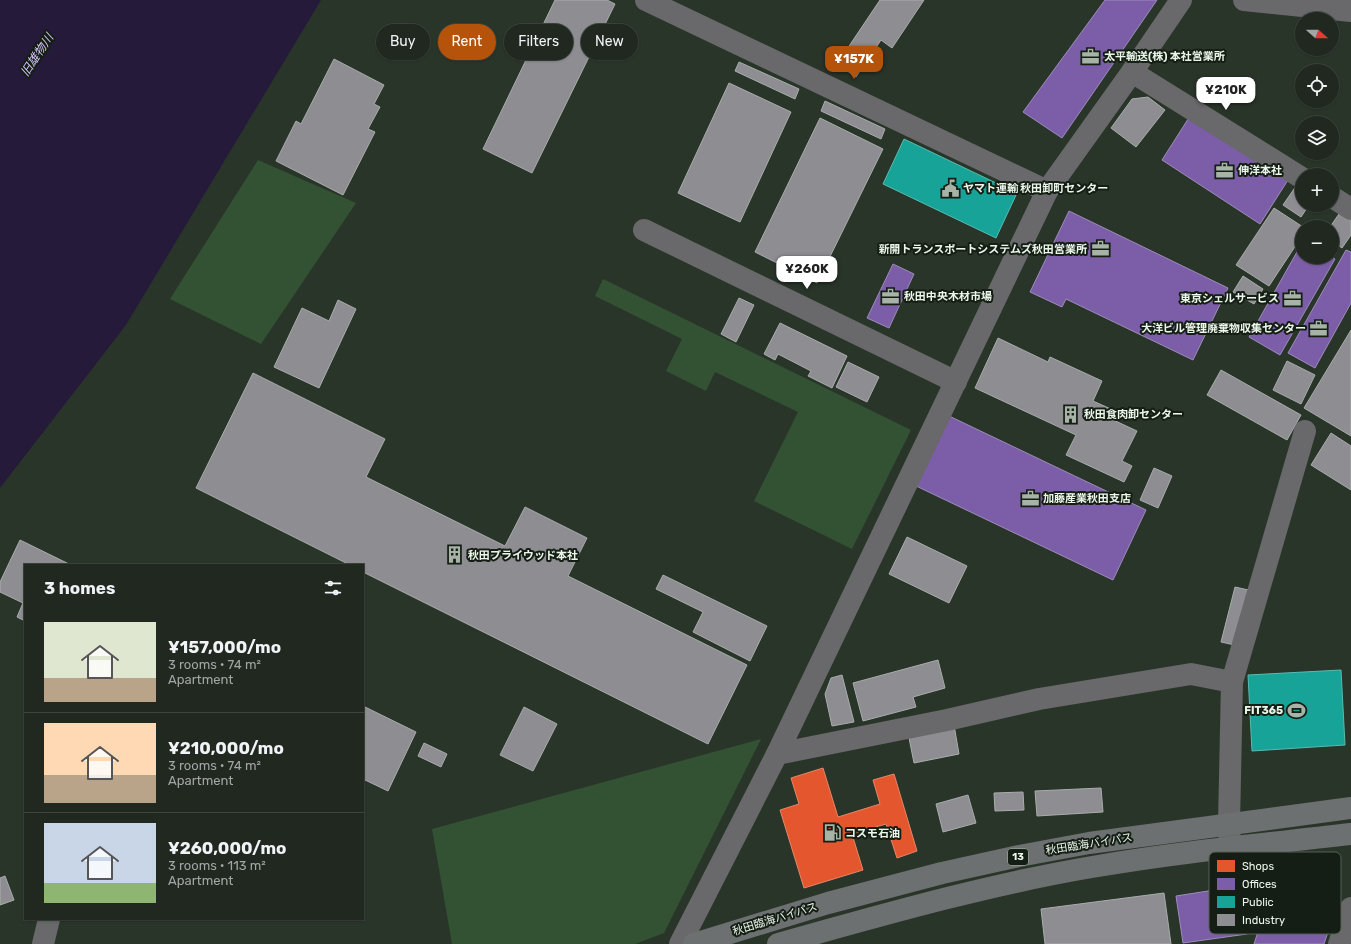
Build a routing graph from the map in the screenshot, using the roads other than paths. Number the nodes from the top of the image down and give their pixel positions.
1 (646, 0) edge
2 (1181, 0) edge
3 (1244, 0) edge
4 (1351, 11) edge
5 (1132, 72) junction
6 (1295, 174) edge
7 (1047, 191) junction
8 (1339, 201) edge
9 (1351, 209) edge
10 (644, 230) dead end
11 (956, 382) junction
12 (1305, 431) dead end
13 (1232, 682) junction
14 (777, 754) junction
15 (1351, 808) edge
16 (1229, 824) junction
17 (1351, 834) edge
18 (1230, 848) junction
19 (1351, 908) edge
20 (49, 920) edge
21 (43, 944) edge
22 (680, 944) edge
23 (694, 944) edge
24 (778, 944) edge
25 (1339, 944) edge

1 - 7 street
2 - 5 street
3 - 4 street
5 - 6 street
5 - 7 street
7 - 11 street
8 - 9 street
10 - 11 street
11 - 14 street
12 - 13 street
13 - 14 street
13 - 16 street
14 - 22 street
15 - 16 highway, 秋田臨海バイパス / 13
16 - 18 street
16 - 23 highway, 秋田臨海バイパス / 13
17 - 18 highway, 秋田臨海バイパス / 13
18 - 24 highway, 秋田臨海バイパス / 13
19 - 25 street
20 - 21 street

